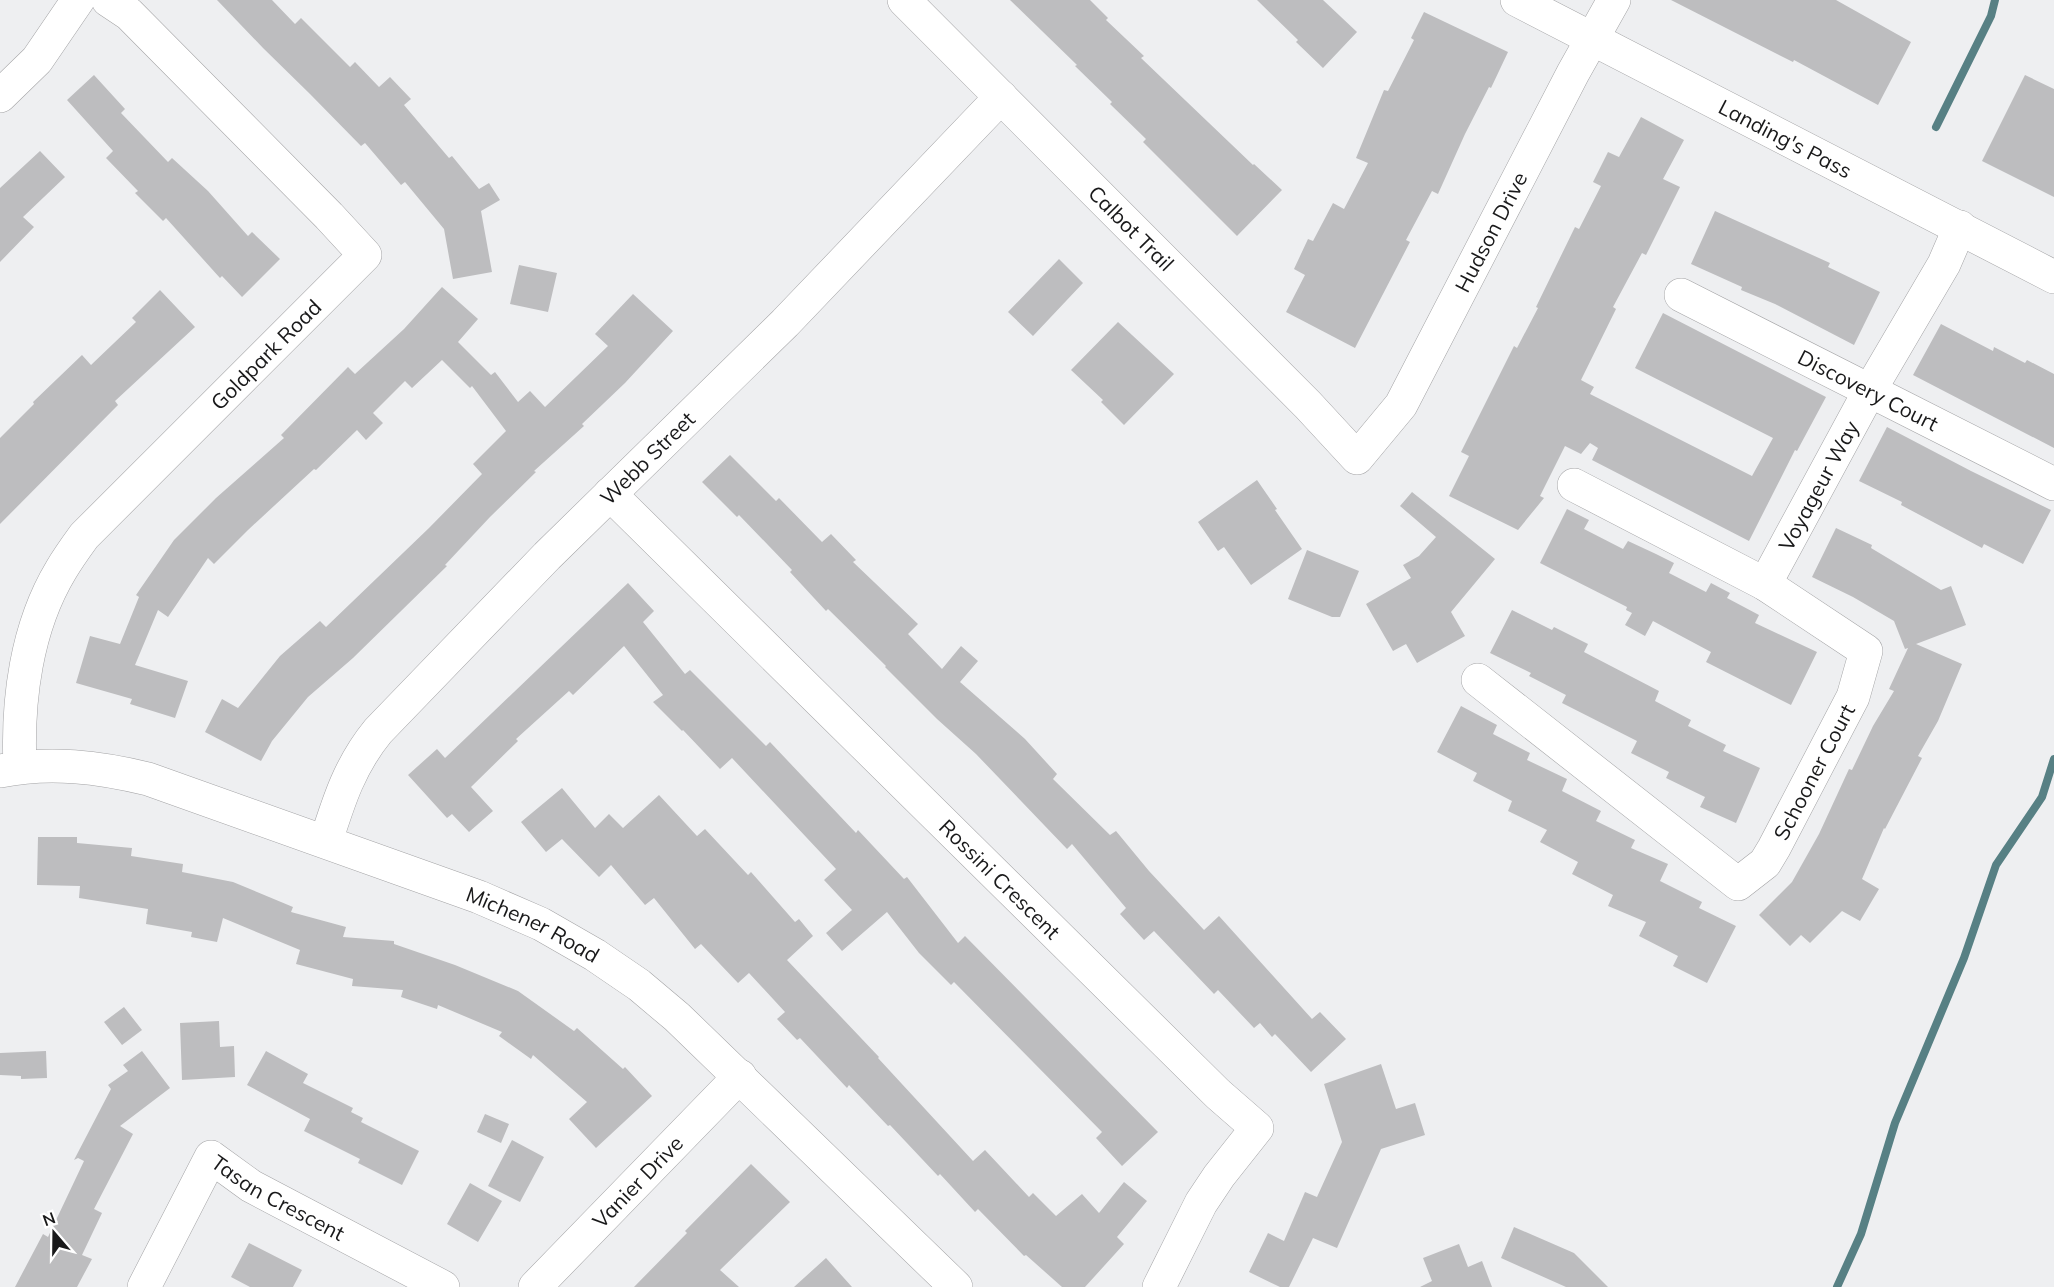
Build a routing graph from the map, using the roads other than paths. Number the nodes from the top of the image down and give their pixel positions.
1 (78, 0) edge
2 (108, 0) edge
3 (904, 0) edge
4 (1517, 0) edge
5 (1614, 0) edge
6 (1593, 39) junction
7 (0, 96) edge
8 (1001, 97) junction
9 (1960, 227) junction
10 (2054, 277) edge
11 (1682, 296) dead end
12 (1870, 390) junction
13 (1357, 458) joint
14 (2054, 484) edge
15 (1574, 485) dead end
16 (610, 494) junction
17 (1765, 584) junction
18 (1478, 680) dead end
19 (10, 769) edge
20 (326, 841) junction
21 (740, 1076) junction
22 (144, 1287) edge
23 (443, 1287) edge
24 (535, 1287) edge
25 (956, 1287) edge
26 (1159, 1287) edge

1 - 7 street
2 - 19 street, Goldpark Road
3 - 8 street, Calbot Trail
4 - 6 street, Landing's Pass
5 - 6 street, Hudson Drive
6 - 9 street, Landing's Pass
6 - 13 street, Hudson Drive
8 - 13 street, Calbot Trail
8 - 16 street, Webb Street
9 - 10 street, Landing's Pass
9 - 12 street, Voyageur Way
11 - 12 street, Discovery Court
12 - 14 street, Discovery Court
12 - 17 street, Voyageur Way
15 - 17 street, Schooner Court
16 - 20 street, Webb Street
16 - 26 street, Rossini Crescent
17 - 18 street, Schooner Court
19 - 20 street, Michener Road
20 - 21 street, Michener Road
21 - 24 street, Vanier Drive
21 - 25 street, Michener Road
22 - 23 street, Tasan Crescent

